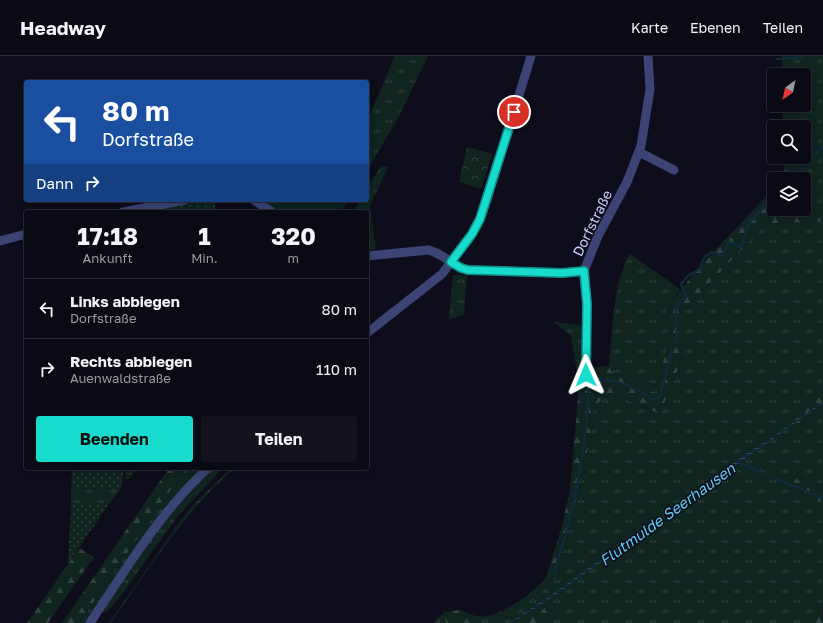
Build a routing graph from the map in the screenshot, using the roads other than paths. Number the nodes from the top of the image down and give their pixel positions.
1 (530, 56) edge
2 (648, 56) edge
3 (639, 152) junction
4 (674, 170) dead end
5 (175, 202) edge
6 (257, 202) edge
7 (133, 210) edge
8 (269, 210) edge
9 (24, 235) edge
10 (0, 241) edge
11 (369, 256) edge
12 (451, 262) junction
13 (584, 271) junction
14 (369, 331) edge
15 (586, 375) dead end
16 (206, 470) edge
17 (90, 623) edge

1 - 12 street
2 - 3 street, Dorfstraße
3 - 4 street
3 - 13 street, Dorfstraße
5 - 7 street
6 - 8 street
9 - 10 street
11 - 12 street, Dorfstraße
12 - 13 street, Dorfstraße
12 - 14 street
13 - 15 street
16 - 17 street

